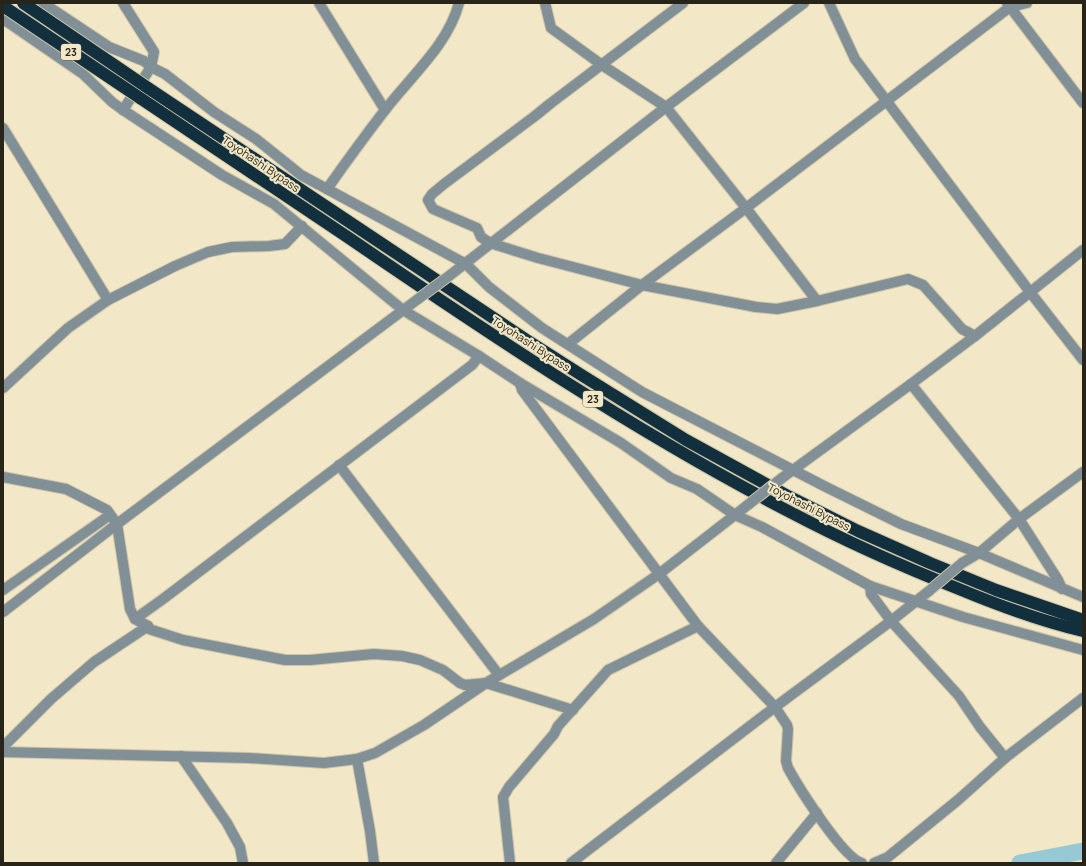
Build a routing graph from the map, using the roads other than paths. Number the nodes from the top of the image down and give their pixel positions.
1 (23, 3) edge
2 (43, 3) edge
3 (123, 3) edge
4 (319, 3) edge
5 (460, 3) edge
6 (545, 3) edge
7 (683, 3) edge
8 (804, 3) edge
9 (829, 3) edge
10 (1027, 3) edge
11 (1008, 5) edge
12 (3, 6) edge
13 (3, 20) edge
14 (602, 65) junction
15 (151, 67) junction
16 (887, 102) junction
17 (1083, 102) edge
18 (666, 107) junction
19 (122, 110) junction
20 (386, 110) junction
21 (3, 128) edge
22 (327, 189) junction
23 (746, 208) junction
24 (302, 226) junction
25 (490, 243) junction
26 (1083, 250) edge
27 (466, 264) junction
28 (642, 286) junction
29 (1030, 292) junction
30 (108, 300) junction
31 (817, 301) junction
32 (403, 310) junction
33 (975, 336) junction
34 (568, 344) junction
35 (479, 356) junction
36 (1083, 360) edge
37 (520, 383) junction
38 (911, 384) junction
39 (3, 388) edge
40 (339, 465) junction
41 (793, 469) junction
42 (1083, 472) edge
43 (3, 477) edge
44 (110, 515) junction
45 (735, 515) junction
46 (1019, 519) junction
47 (117, 524) junction
48 (979, 553) junction
49 (659, 574) junction
50 (870, 586) junction
51 (1062, 589) junction
52 (3, 590) edge
53 (1083, 597) edge
54 (916, 601) junction
55 (1038, 604) junction
56 (3, 612) edge
57 (1083, 616) edge
58 (134, 619) junction
59 (1083, 620) edge
60 (891, 621) junction
61 (1050, 623) junction
62 (148, 626) junction
63 (698, 626) junction
64 (1083, 631) edge
65 (1083, 636) edge
66 (1083, 650) edge
67 (499, 676) junction
68 (486, 683) junction
69 (1083, 698) edge
70 (775, 707) junction
71 (573, 710) junction
72 (3, 747) edge
73 (3, 752) edge
74 (181, 756) junction
75 (1006, 758) junction
76 (357, 760) junction
77 (817, 813) junction
78 (243, 863) edge
79 (374, 863) edge
80 (510, 863) edge
81 (571, 863) edge
82 (776, 863) edge
83 (862, 863) edge
84 (874, 863) edge

1 - 55 highway, Toyohashi Bypass / 23, bridge
2 - 15 street
3 - 15 street
4 - 20 street
5 - 20 street
6 - 14 street
7 - 14 street
8 - 18 street
9 - 16 street
10 - 11 street
11 - 16 street
11 - 17 street
12 - 61 highway, Toyohashi Bypass / 23, bridge
13 - 19 street
14 - 18 street
14 - 25 street
15 - 19 street
15 - 22 street
16 - 23 street
16 - 29 street
18 - 23 street
18 - 25 street
19 - 24 street
20 - 22 street
21 - 30 street
22 - 27 street
23 - 28 street
23 - 31 street
24 - 30 street
24 - 32 street
25 - 27 street
25 - 28 street
26 - 29 street
27 - 32 street, bridge
27 - 34 street
28 - 31 street
28 - 34 street
29 - 33 street
29 - 36 street
30 - 39 street
31 - 33 street
32 - 35 street
32 - 47 street
33 - 38 street
34 - 41 street
35 - 37 street
35 - 40 street
37 - 45 street
37 - 49 street
38 - 41 street
38 - 46 street
40 - 58 street
40 - 67 street
41 - 45 street, bridge
41 - 48 street
42 - 46 street
43 - 44 street
44 - 47 street
44 - 52 street
45 - 49 street
45 - 50 street
46 - 48 street
46 - 51 street
47 - 56 street
47 - 58 street
48 - 51 street
48 - 54 street, bridge
49 - 63 street
49 - 67 street
50 - 54 street
50 - 60 street
51 - 53 street
54 - 60 street
54 - 66 street
55 - 57 highway, 23
55 - 59 highway, Toyohashi Bypass / 23
58 - 62 street
60 - 70 street
60 - 75 street
61 - 64 highway, Toyohashi Bypass / 23
61 - 65 highway, 23
62 - 68 street
62 - 72 street
63 - 70 street
63 - 71 street
67 - 68 street
68 - 71 street
68 - 76 street
69 - 75 street
70 - 77 street
70 - 81 street
71 - 80 street
73 - 74 street
74 - 76 street
74 - 78 street
75 - 84 street
76 - 79 street
77 - 82 street
77 - 83 street

